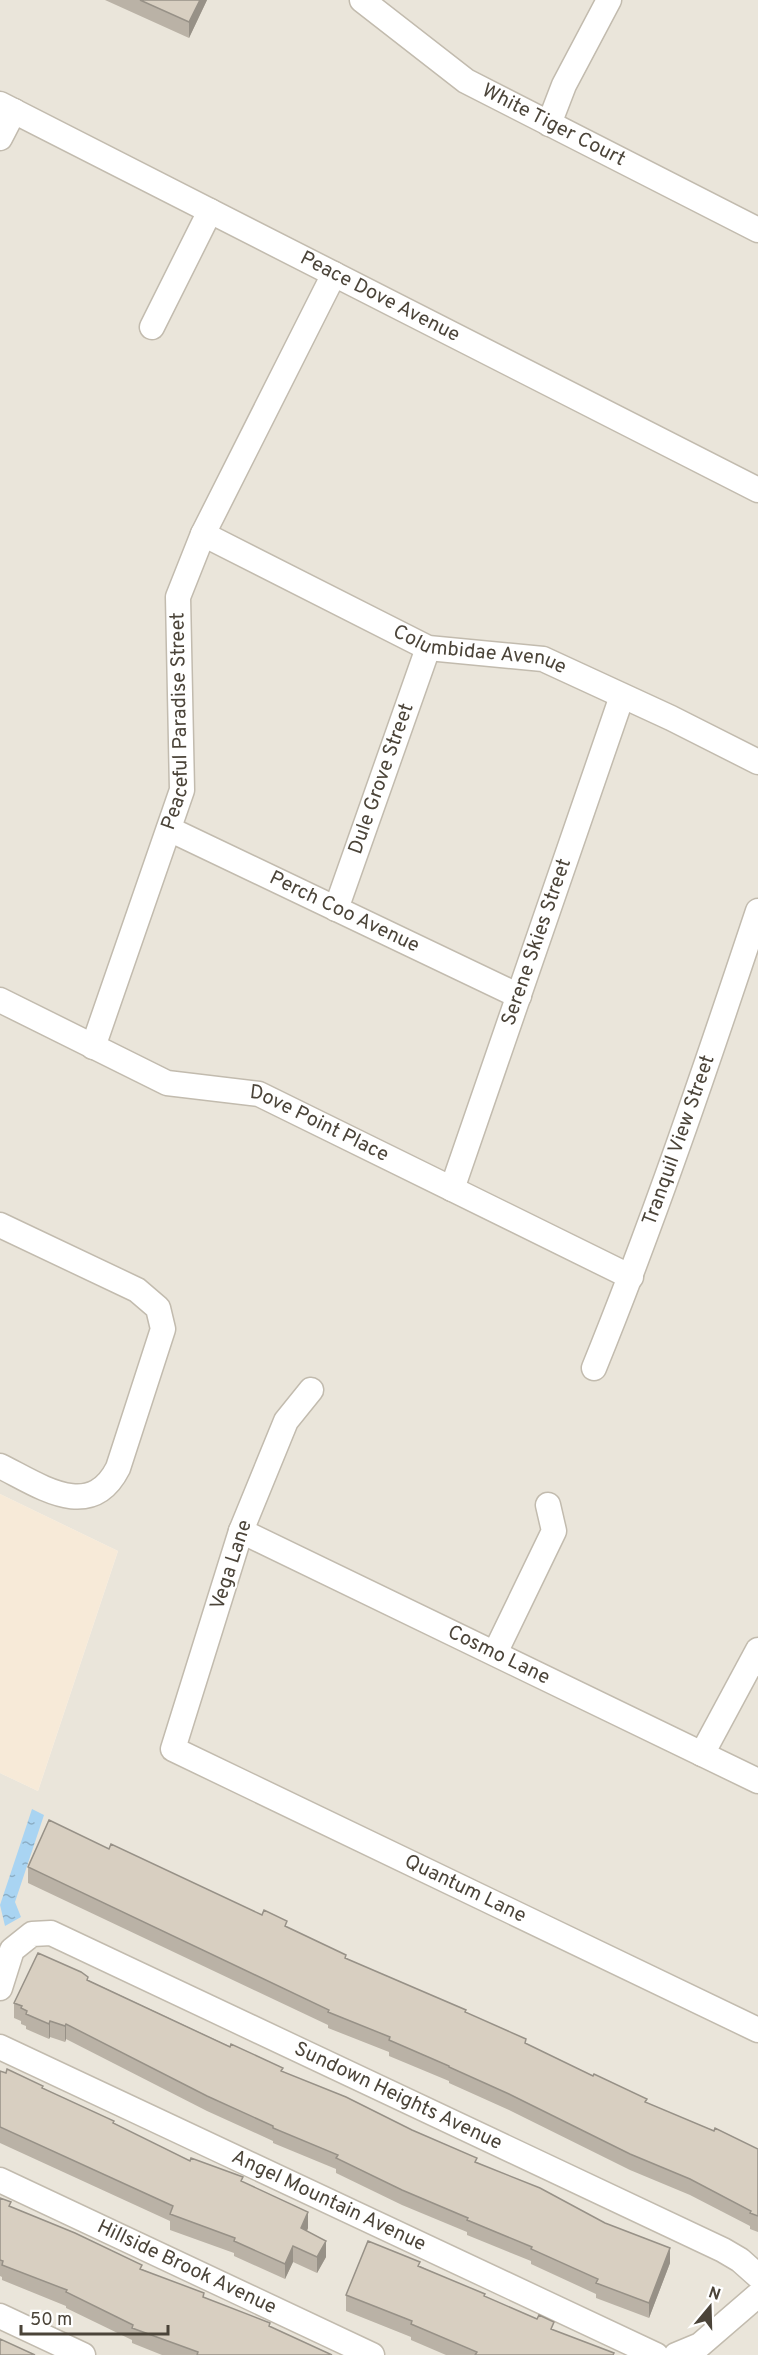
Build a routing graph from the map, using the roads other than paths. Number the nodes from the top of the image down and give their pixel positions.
1 (362, 0) edge
2 (609, 0) edge
3 (7, 108) edge
4 (549, 124) junction
5 (0, 138) edge
6 (210, 211) junction
7 (758, 230) edge
8 (334, 274) junction
9 (152, 327) dead end
10 (758, 490) edge
11 (203, 534) junction
12 (428, 648) junction
13 (622, 696) junction
14 (758, 762) edge
15 (169, 829) junction
16 (336, 909) junction
17 (758, 910) edge
18 (519, 996) junction
19 (0, 1000) edge
20 (93, 1047) junction
21 (452, 1189) junction
22 (0, 1225) edge
23 (631, 1277) junction
24 (594, 1368) dead end
25 (311, 1390) dead end
26 (0, 1466) edge
27 (548, 1505) dead end
28 (241, 1531) junction
29 (758, 1650) edge
30 (495, 1653) junction
31 (173, 1749) joint
32 (702, 1754) junction
33 (758, 1781) edge
34 (0, 1988) edge
35 (758, 2031) edge
36 (0, 2047) edge
37 (0, 2180) edge
38 (758, 2276) edge
39 (758, 2295) edge
40 (0, 2316) edge
41 (84, 2355) edge
42 (372, 2355) edge
43 (656, 2355) edge
44 (676, 2355) edge

1 - 4 street, White Tiger Court
2 - 4 street
3 - 5 street
3 - 6 street, Peace Dove Avenue
4 - 7 street, White Tiger Court
6 - 8 street, Peace Dove Avenue
6 - 9 street
8 - 10 street, Peace Dove Avenue
8 - 11 street, Peaceful Paradise Street
11 - 12 street, Columbidae Avenue
11 - 15 street, Peaceful Paradise Street
12 - 13 street, Columbidae Avenue
12 - 16 street, Dule Grove Street
13 - 14 street, Columbidae Avenue
13 - 18 street, Serene Skies Street
15 - 16 street, Perch Coo Avenue
15 - 20 street, Peaceful Paradise Street
16 - 18 street, Perch Coo Avenue
17 - 23 street, Tranquil View Street
18 - 21 street, Serene Skies Street
19 - 20 street, Dove Point Place
20 - 21 street, Dove Point Place
21 - 23 street, Dove Point Place
22 - 26 street
23 - 24 street, Tranquil View Street
25 - 28 street, Vega Lane
27 - 30 street
28 - 30 street, Cosmo Lane
28 - 31 street, Vega Lane
29 - 32 street
30 - 32 street, Cosmo Lane
31 - 35 street, Quantum Lane
32 - 33 street, Cosmo Lane
34 - 38 street, Sundown Heights Avenue
36 - 43 street, Angel Mountain Avenue
37 - 42 street, Hillside Brook Avenue
39 - 44 street
40 - 41 street

